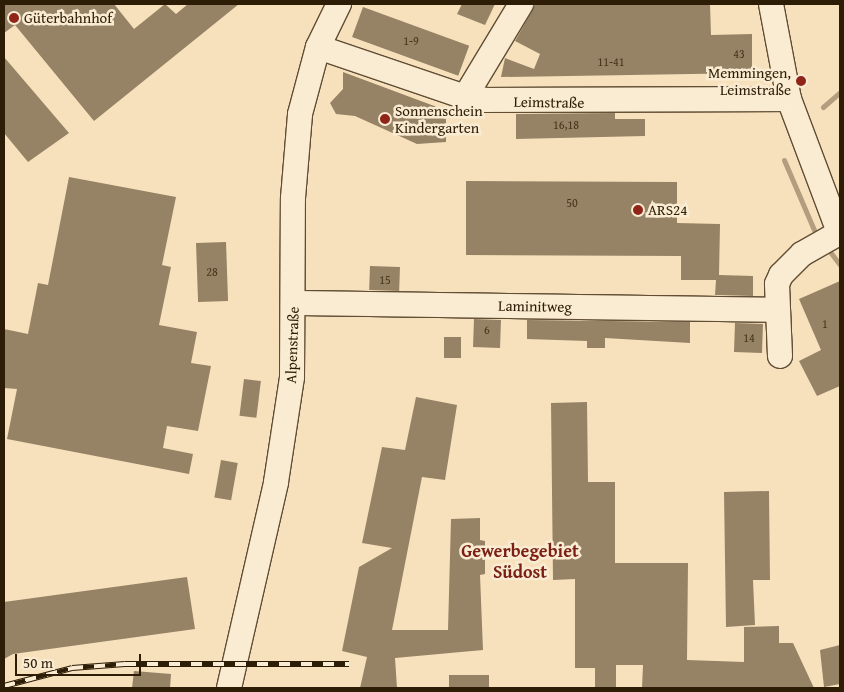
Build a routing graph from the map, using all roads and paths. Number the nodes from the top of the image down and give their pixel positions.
1 (339, 4) edge
2 (521, 4) edge
3 (771, 4) edge
4 (318, 47) junction
5 (465, 97) junction
6 (789, 99) junction
7 (840, 234) edge
8 (293, 304) junction
9 (777, 310) junction
10 (780, 356) dead end
11 (229, 688) edge

1 - 4 street, Alpenstraße
2 - 5 street
3 - 6 street
4 - 5 street, Leimstraße
4 - 8 street, Alpenstraße
5 - 6 street, Leimstraße
6 - 7 street
7 - 9 street
8 - 9 street, Laminitweg
8 - 11 street, Alpenstraße
9 - 10 street

